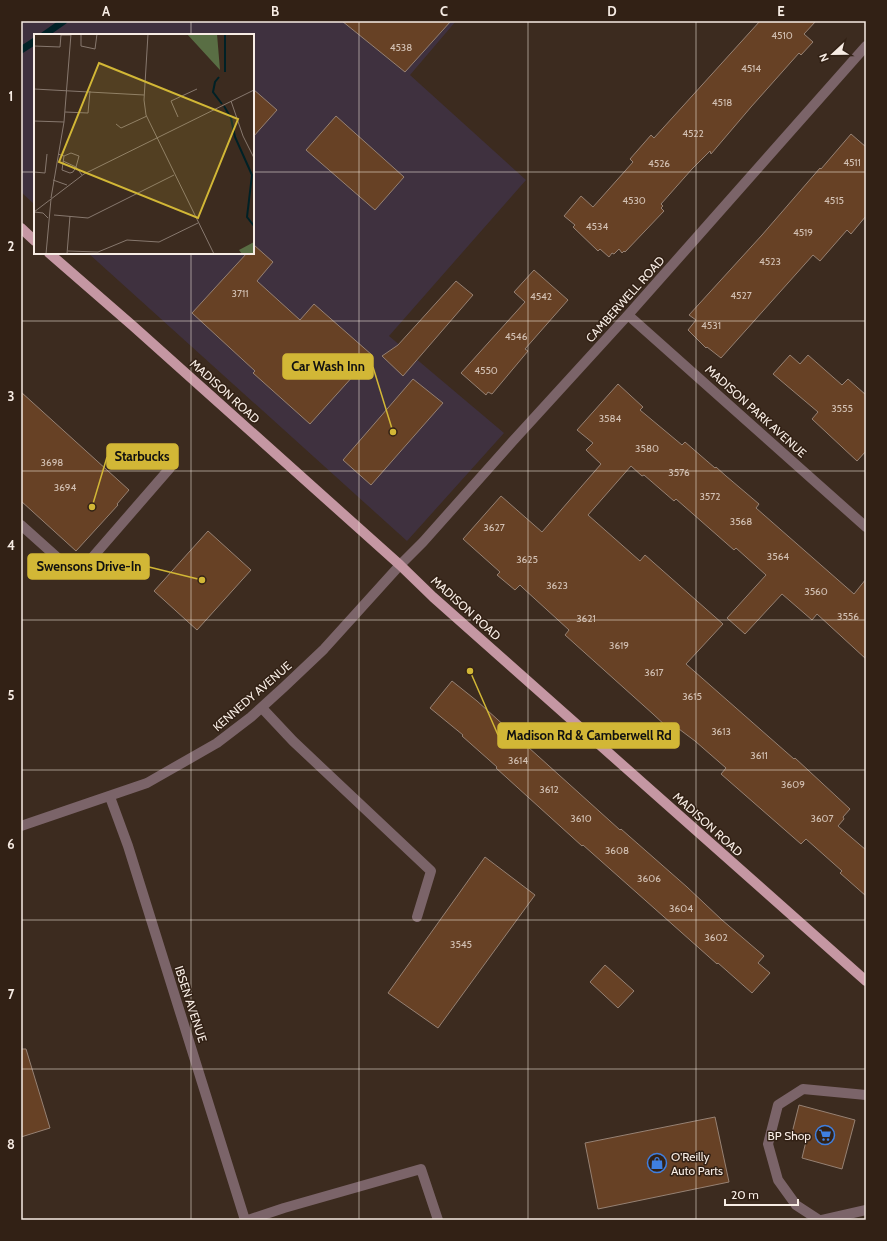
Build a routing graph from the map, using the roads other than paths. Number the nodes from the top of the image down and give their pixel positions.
1 (866, 46) edge
2 (21, 228) edge
3 (34, 239) edge
4 (50, 254) edge
5 (628, 316) junction
6 (170, 468) dead end
7 (21, 525) edge
8 (866, 527) edge
9 (400, 565) junction
10 (262, 708) junction
11 (110, 797) junction
12 (21, 826) edge
13 (417, 916) dead end
14 (866, 981) edge
15 (866, 1094) edge
16 (866, 1210) edge
17 (246, 1220) edge
18 (438, 1220) edge
19 (820, 1220) edge

1 - 5 street, CAMBERWELL ROAD
2 - 3 main road
4 - 9 main road, MADISON ROAD
5 - 8 street, MADISON PARK AVENUE
5 - 9 street, CAMBERWELL ROAD
6 - 7 street
9 - 10 street, KENNEDY AVENUE
9 - 14 main road, MADISON ROAD
10 - 11 street, KENNEDY AVENUE
10 - 13 street
11 - 12 street, KENNEDY AVENUE
11 - 17 street, IBSEN AVENUE
15 - 19 street
16 - 19 street
17 - 18 street

